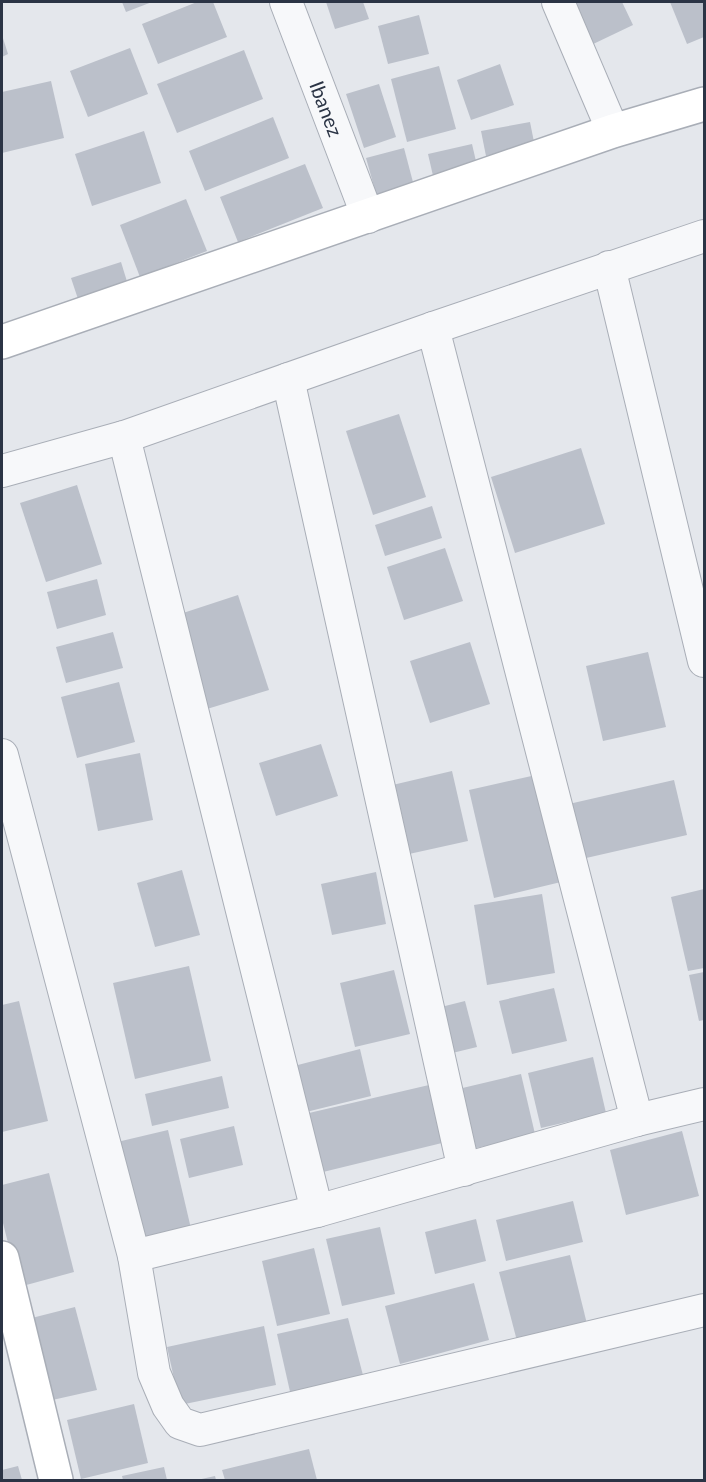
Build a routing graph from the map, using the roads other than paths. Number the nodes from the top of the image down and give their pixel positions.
1 (286, 2) edge
2 (558, 2) edge
3 (705, 104) edge
4 (613, 131) junction
5 (368, 217) junction
6 (705, 236) edge
7 (609, 267) junction
8 (433, 328) junction
9 (2, 342) edge
10 (288, 379) junction
11 (124, 437) junction
12 (2, 471) edge
13 (705, 661) edge
14 (2, 755) edge
15 (705, 1104) edge
16 (637, 1120) junction
17 (464, 1170) junction
18 (317, 1211) junction
19 (134, 1256) junction
20 (2, 1258) edge
21 (705, 1310) edge
22 (56, 1480) edge

1 - 5 street, Ibanez
2 - 4 street
3 - 4 street
4 - 5 street
5 - 9 street
6 - 7 street
7 - 8 street
7 - 13 street
8 - 10 street
8 - 16 street
10 - 11 street
10 - 17 street
11 - 12 street
11 - 18 street
14 - 19 street
15 - 16 street
16 - 17 street
17 - 18 street
18 - 19 street
19 - 21 street
20 - 22 street

